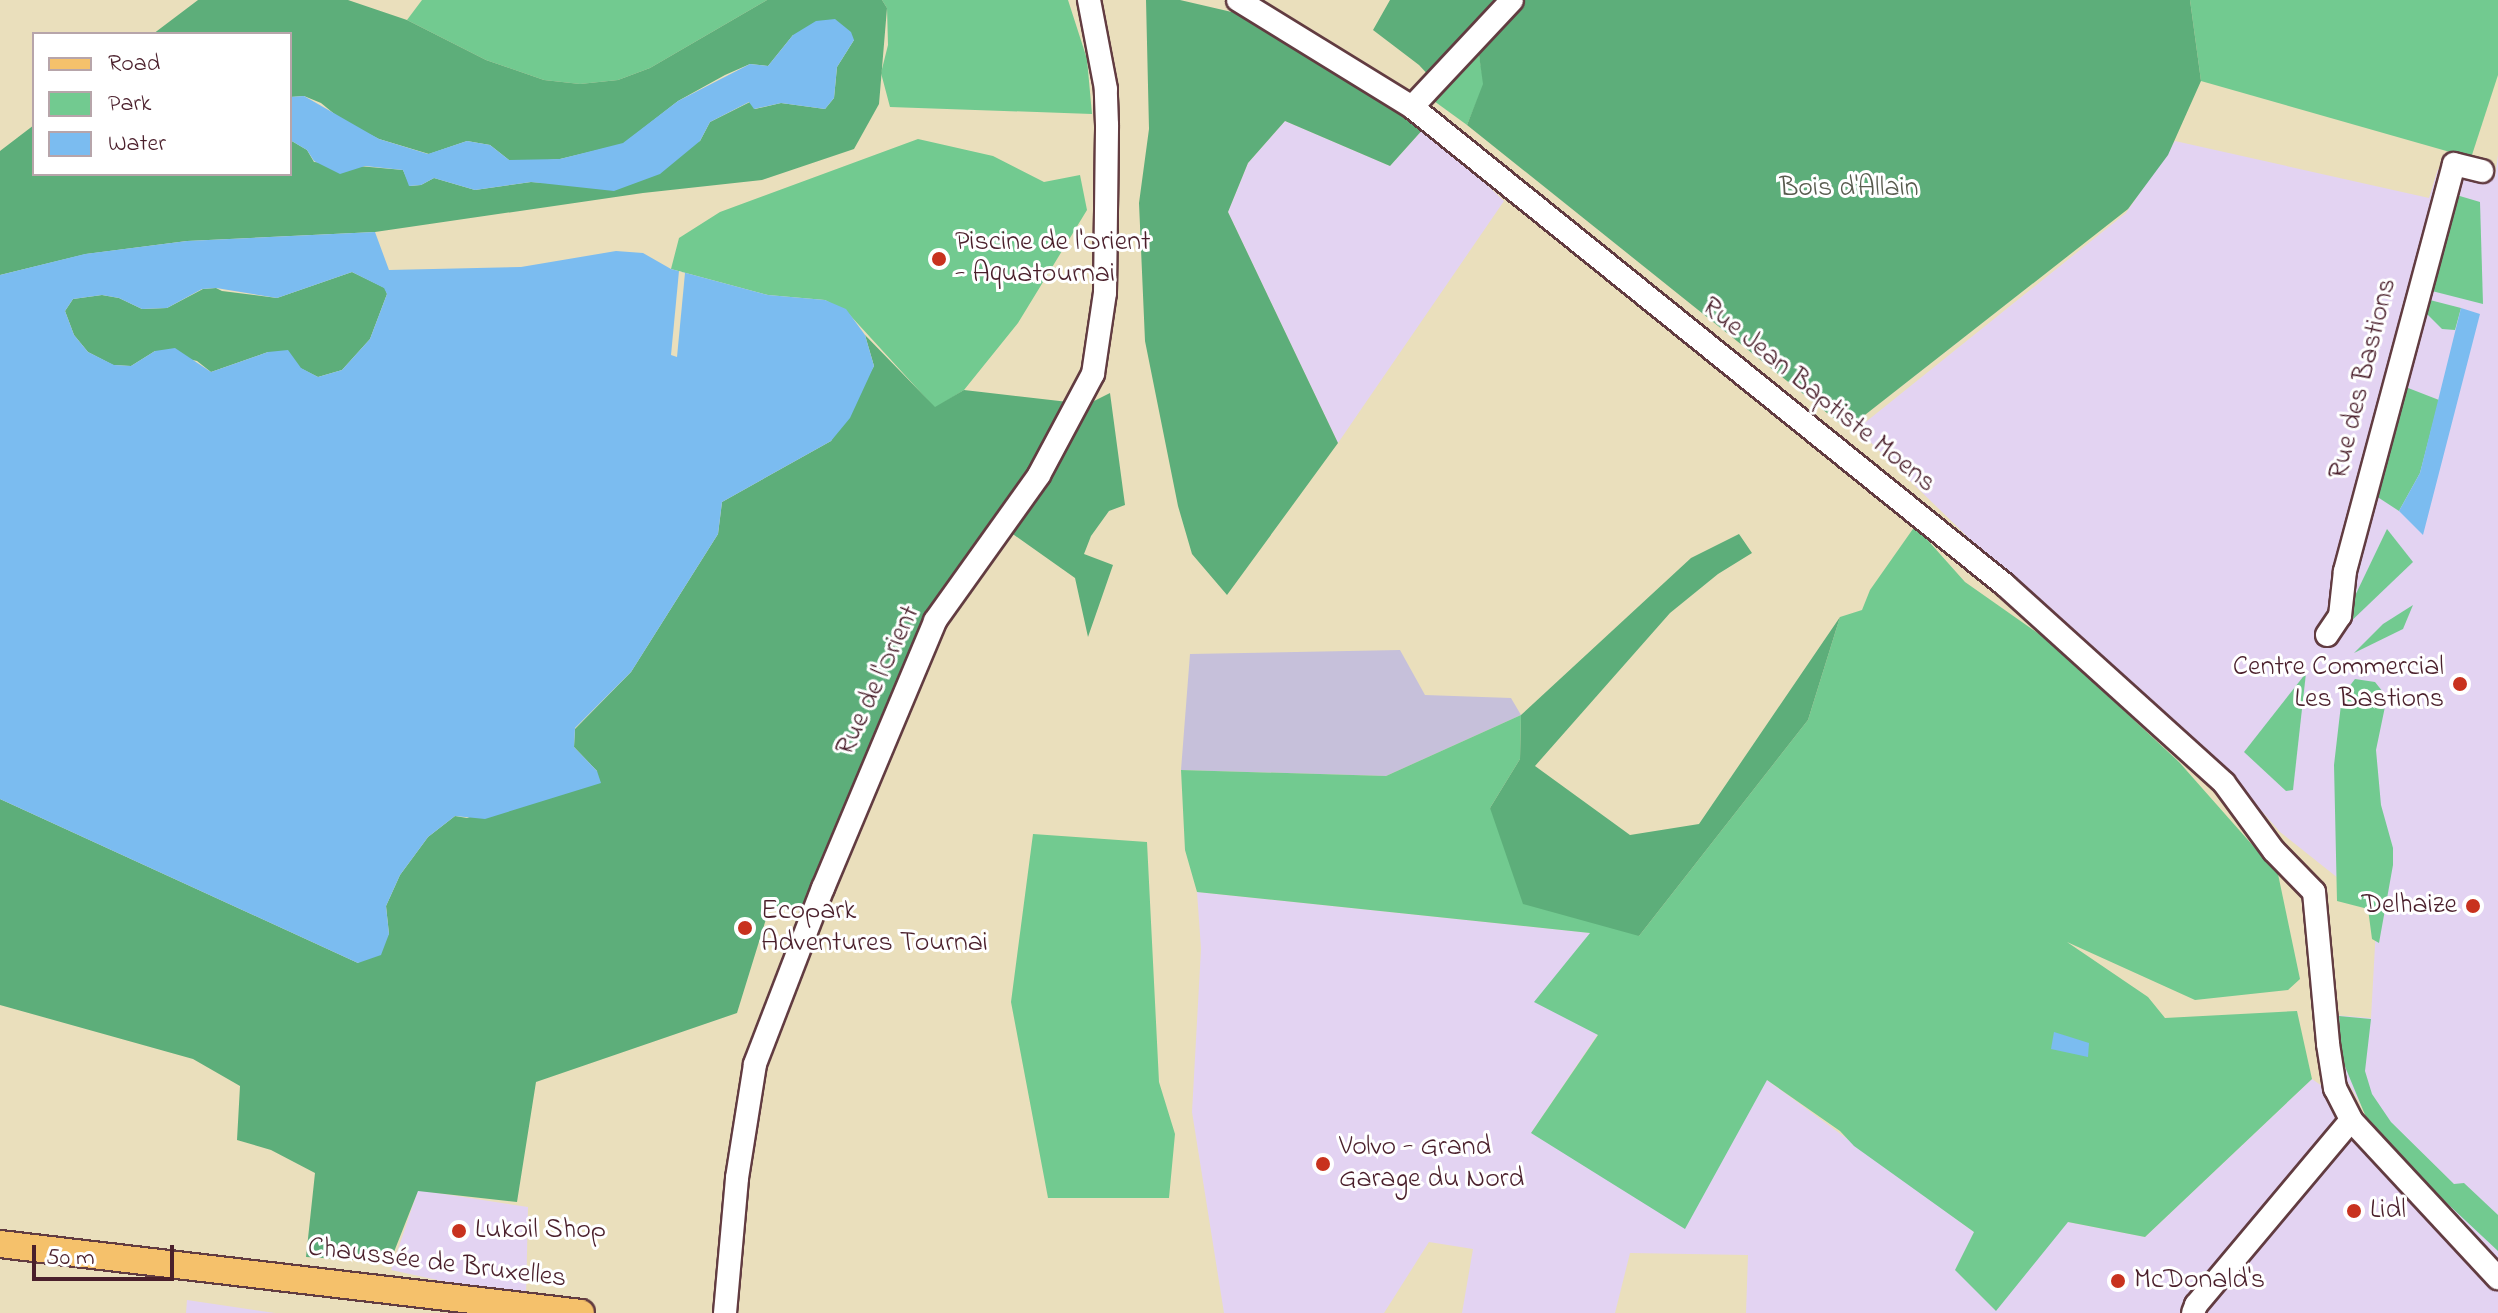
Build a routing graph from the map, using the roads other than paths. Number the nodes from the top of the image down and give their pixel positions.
1 (1089, 0) edge
2 (1238, 0) edge
3 (1512, 0) edge
4 (1412, 107) junction
5 (2482, 171) dead end
6 (2327, 635) dead end
7 (2351, 1120) junction
8 (0, 1244) edge
9 (0, 1261) edge
10 (2498, 1278) edge
11 (439, 1313) edge
12 (581, 1313) edge
13 (725, 1313) edge
14 (2193, 1313) edge

1 - 13 street, Rue de l'Orient
2 - 4 street, Rue Jean Baptiste Moens
3 - 4 street
4 - 7 street, Rue Jean Baptiste Moens
5 - 6 street, Rue des Bastions
7 - 10 street
7 - 14 street
8 - 12 main road, Chaussée de Bruxelles
9 - 11 main road, Chaussée de Bruxelles

